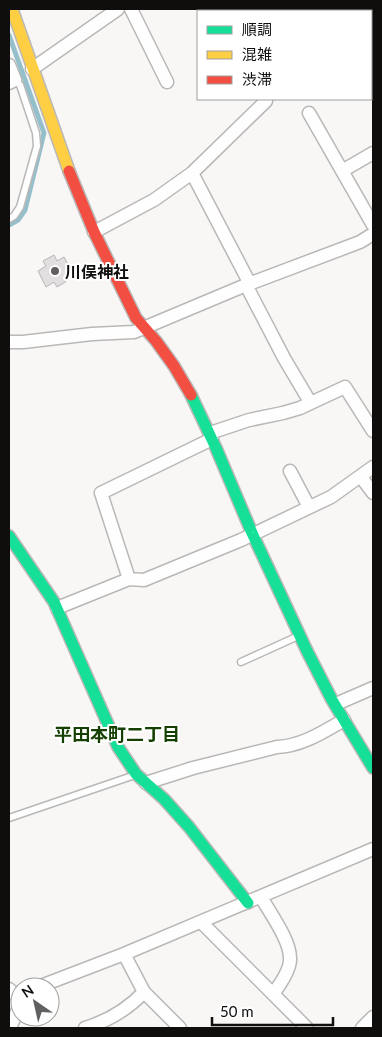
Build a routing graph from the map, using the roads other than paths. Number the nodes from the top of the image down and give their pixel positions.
1 (12, 9) edge
2 (118, 9) edge
3 (131, 9) edge
4 (9, 65) edge
5 (32, 68) junction
6 (12, 81) edge
7 (167, 82) dead end
8 (265, 100) edge
9 (309, 113) dead end
10 (373, 153) edge
11 (342, 171) junction
12 (192, 173) junction
13 (9, 219) edge
14 (373, 225) edge
15 (94, 232) junction
16 (373, 234) edge
17 (248, 285) junction
18 (145, 327) junction
19 (9, 342) edge
20 (310, 402) junction
21 (373, 431) edge
22 (211, 436) junction
23 (373, 467) edge
24 (290, 471) dead end
25 (361, 476) junction
26 (373, 493) edge
27 (309, 507) junction
28 (253, 534) junction
29 (9, 536) edge
30 (129, 579) junction
31 (57, 608) junction
32 (300, 635) junction
33 (242, 662) dead end
34 (373, 688) edge
35 (336, 704) junction
36 (344, 720) junction
37 (373, 768) edge
38 (136, 774) junction
39 (146, 783) junction
40 (9, 818) edge
41 (373, 850) edge
42 (261, 898) junction
43 (248, 903) junction
44 (201, 922) junction
45 (124, 954) junction
46 (60, 979) edge
47 (144, 992) junction
48 (273, 994) junction
49 (373, 1017) edge
50 (85, 1028) edge
51 (180, 1028) edge
52 (307, 1028) edge
53 (362, 1028) edge

1 - 5 street
2 - 5 street
3 - 7 street
4 - 6 street
5 - 15 street
6 - 13 lane
8 - 12 street
9 - 11 street
10 - 11 street
11 - 14 street
12 - 15 street
12 - 17 street
15 - 18 street
16 - 17 street
17 - 18 street
17 - 20 street
18 - 19 street
18 - 22 street
20 - 21 street
20 - 22 street
22 - 28 street
22 - 30 street
23 - 25 street
24 - 27 street
25 - 26 street
25 - 27 street
27 - 28 street
28 - 30 street
28 - 32 street
29 - 31 street
30 - 31 street
31 - 38 street
32 - 33 lane
32 - 35 street
34 - 35 street
35 - 36 street
36 - 37 street
36 - 39 street
38 - 39 street
38 - 40 lane
39 - 43 street
41 - 42 street
42 - 43 street
42 - 48 street
43 - 44 street
44 - 45 street
44 - 48 street
45 - 46 street
45 - 47 street
47 - 50 street
47 - 51 street
48 - 52 street
49 - 53 street

